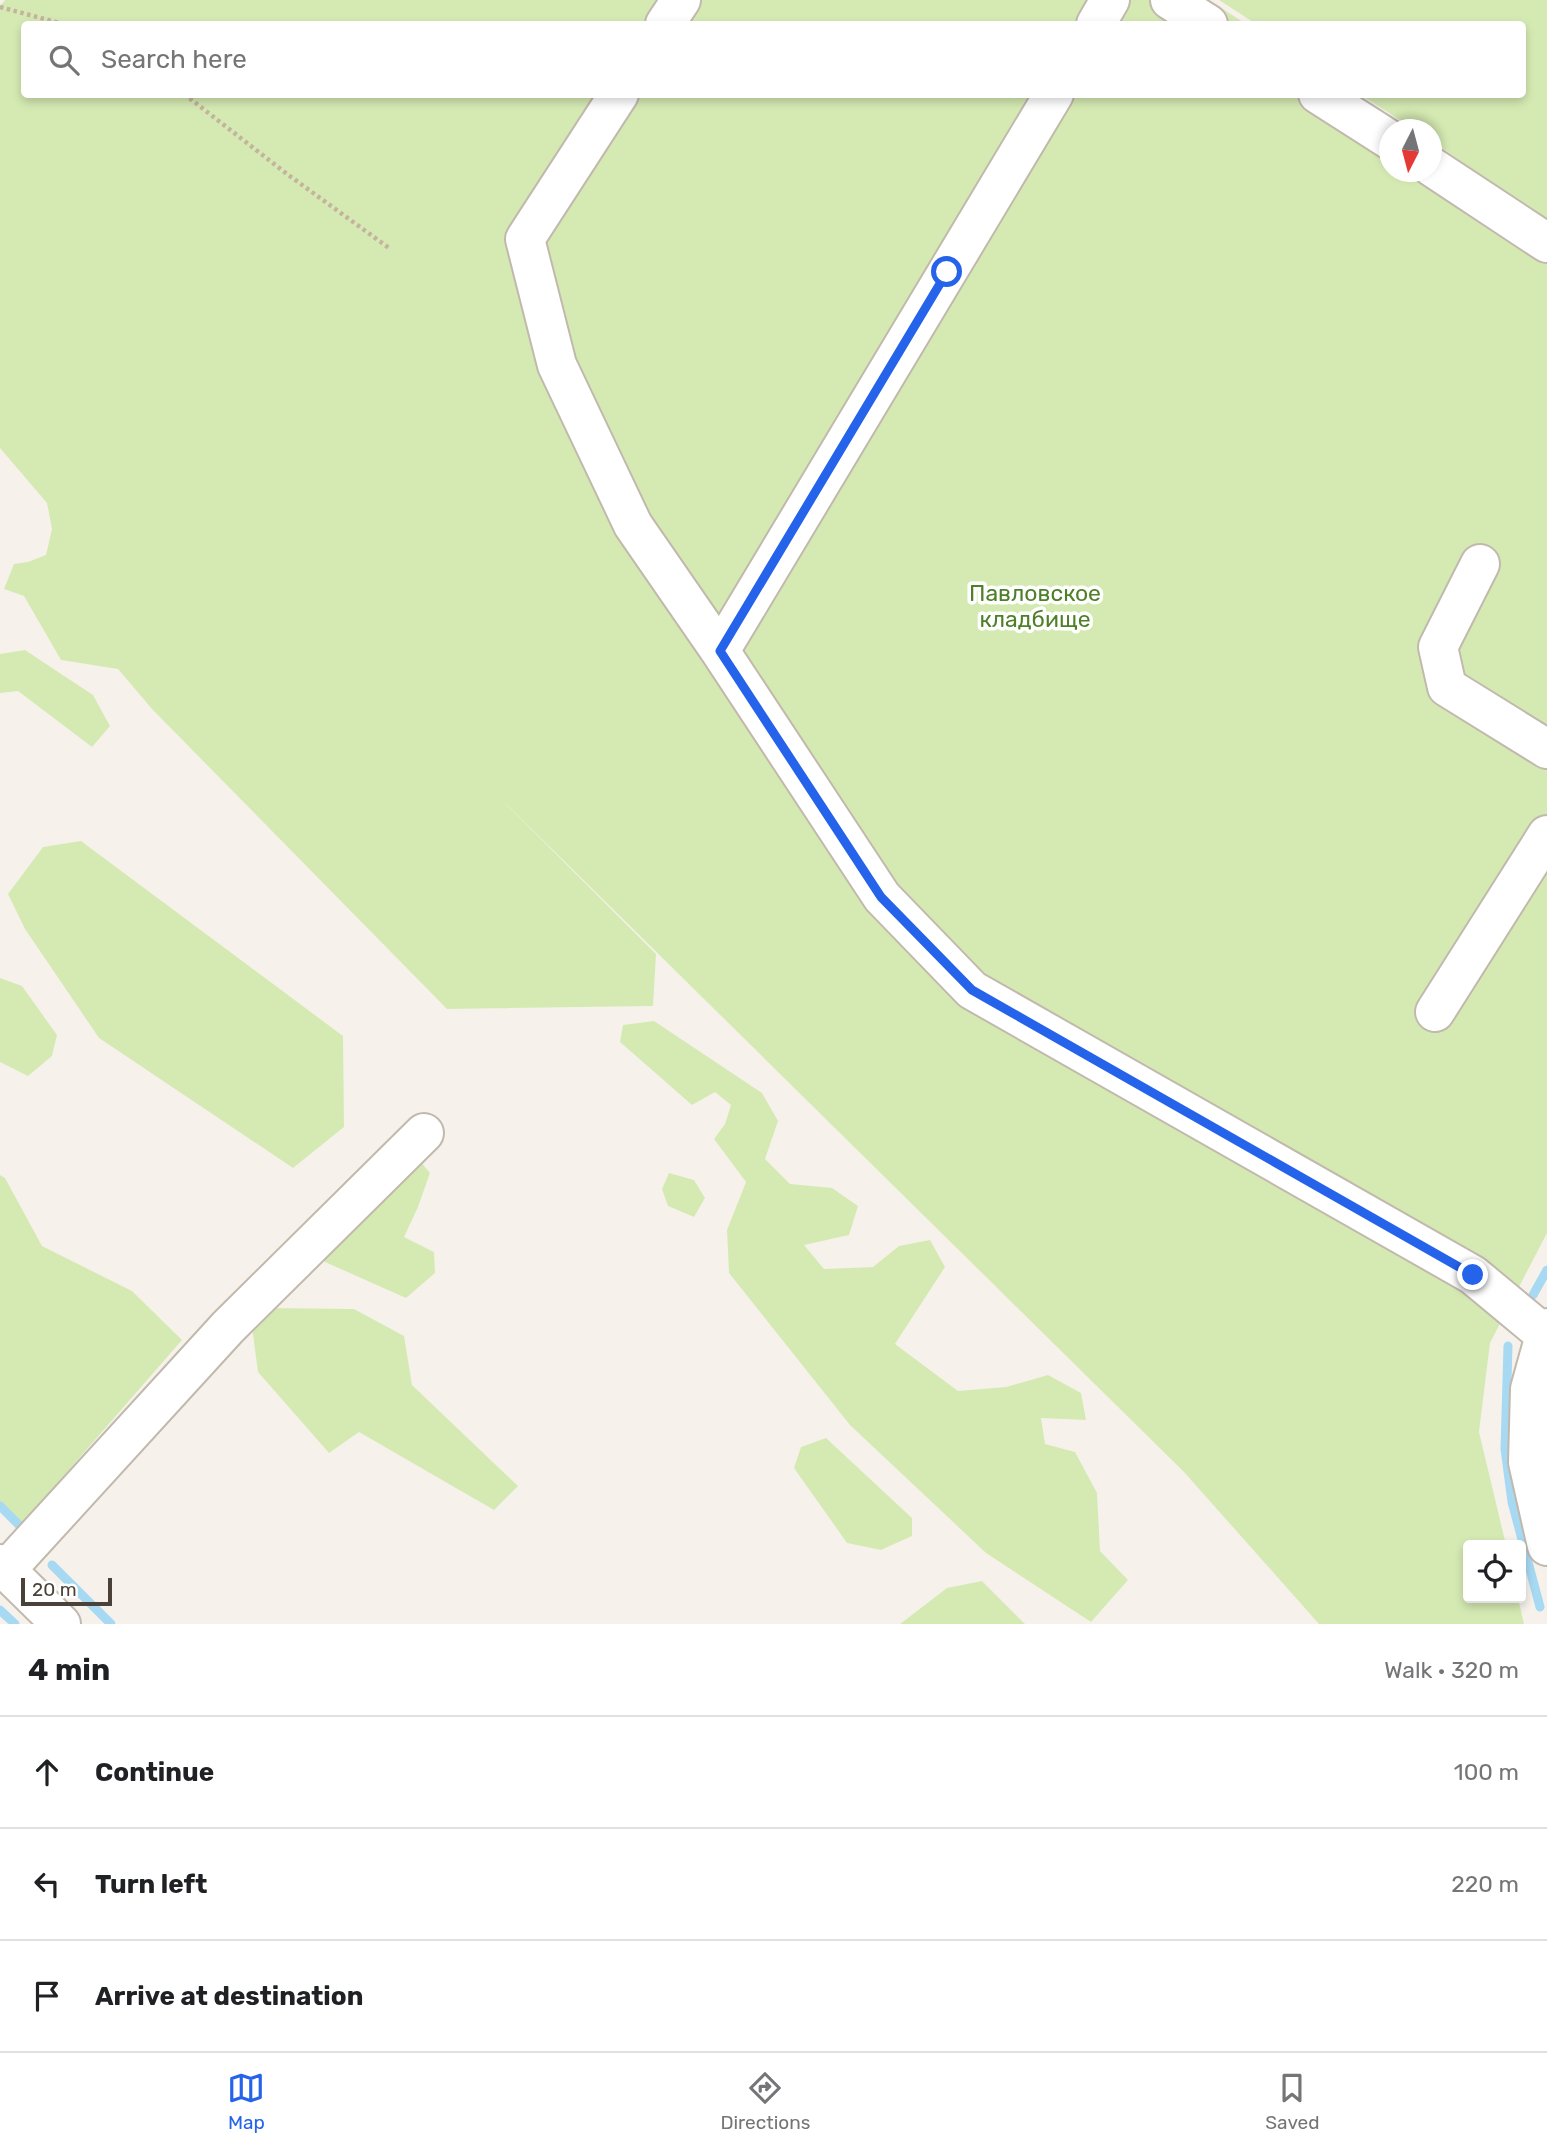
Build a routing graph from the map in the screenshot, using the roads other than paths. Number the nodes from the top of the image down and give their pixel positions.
1 (681, 0) edge
2 (1110, 0) edge
3 (1170, 0) edge
4 (667, 21) edge
5 (1098, 21) edge
6 (1203, 21) edge
7 (616, 98) edge
8 (1052, 98) edge
9 (1324, 98) edge
10 (1379, 133) edge
11 (1442, 174) edge
12 (1547, 243) edge
13 (1480, 564) dead end
14 (720, 651) junction
15 (1547, 749) edge
16 (1547, 835) edge
17 (1434, 1012) dead end
18 (424, 1133) dead end
19 (1546, 1331) edge
20 (1547, 1546) edge
21 (3, 1567) edge
22 (61, 1624) edge

1 - 4 lane
2 - 5 lane
3 - 6 lane
7 - 14 lane
8 - 14 lane
9 - 10 lane
11 - 12 lane
13 - 15 lane
14 - 19 lane
16 - 17 lane
18 - 21 lane
19 - 20 lane
21 - 22 lane

